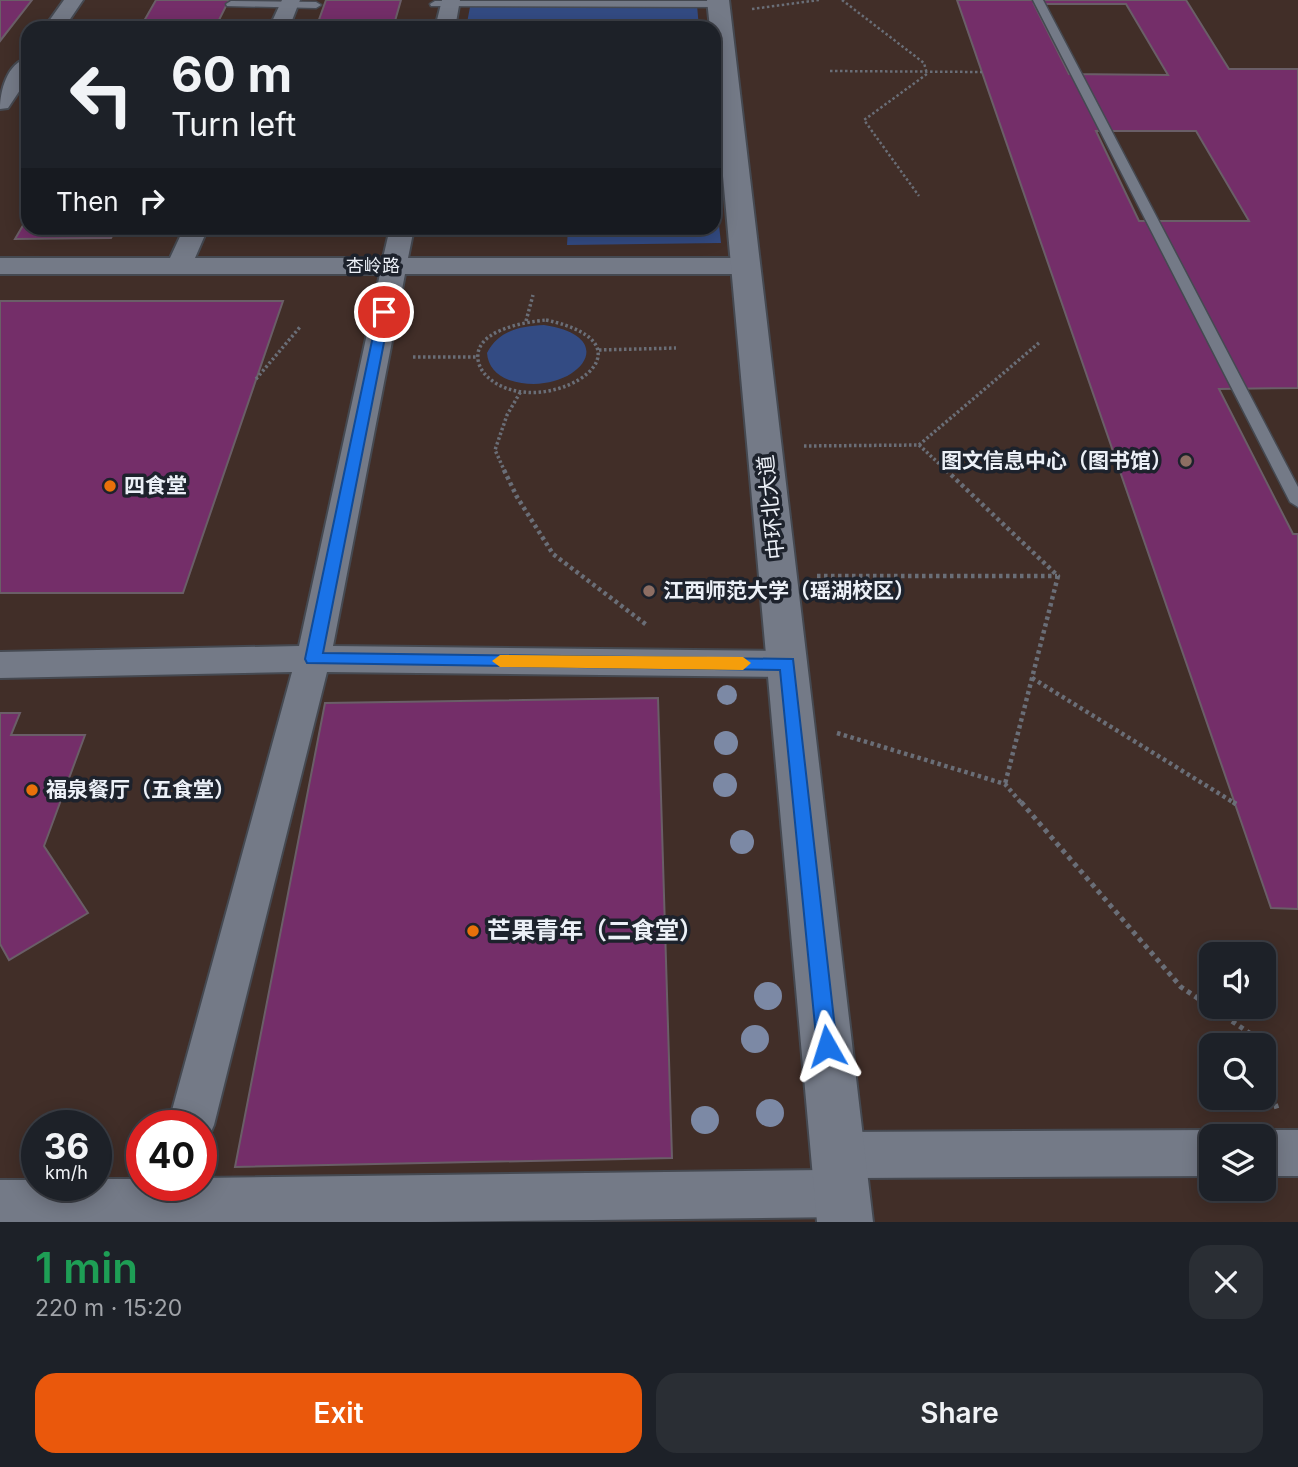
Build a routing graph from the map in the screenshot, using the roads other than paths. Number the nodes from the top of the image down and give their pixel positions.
1 (74, 0) edge
2 (1038, 0) edge
3 (290, 2) edge
4 (445, 3) edge
5 (232, 4) dead end
6 (316, 5) dead end
7 (719, 6) edge
8 (59, 21) edge
9 (282, 21) edge
10 (444, 21) edge
11 (721, 25) edge
12 (21, 74) edge
13 (0, 103) edge
14 (193, 235) edge
15 (400, 235) edge
16 (0, 266) edge
17 (179, 266) junction
18 (393, 266) junction
19 (746, 266) junction
20 (1298, 502) edge
21 (313, 659) junction
22 (788, 664) junction
23 (0, 665) edge
24 (195, 1110) edge
25 (1276, 1153) edge
26 (1298, 1153) edge
27 (1199, 1154) edge
28 (842, 1190) edge
29 (171, 1203) edge
30 (0, 1204) edge

1 - 8 street
2 - 20 lane
3 - 5 lane
3 - 6 lane
3 - 9 street
4 - 7 lane
4 - 10 street
11 - 19 street, 中环北大道
12 - 13 street
14 - 17 street
15 - 18 street
16 - 17 street, 杏岭路
17 - 18 street, 杏岭路
18 - 19 street, 杏岭路
18 - 21 street
19 - 22 street, 中环北大道
21 - 22 street
21 - 23 street
21 - 24 street
22 - 28 street, 中环北大道
25 - 26 street
27 - 28 street
28 - 29 street
29 - 30 street

